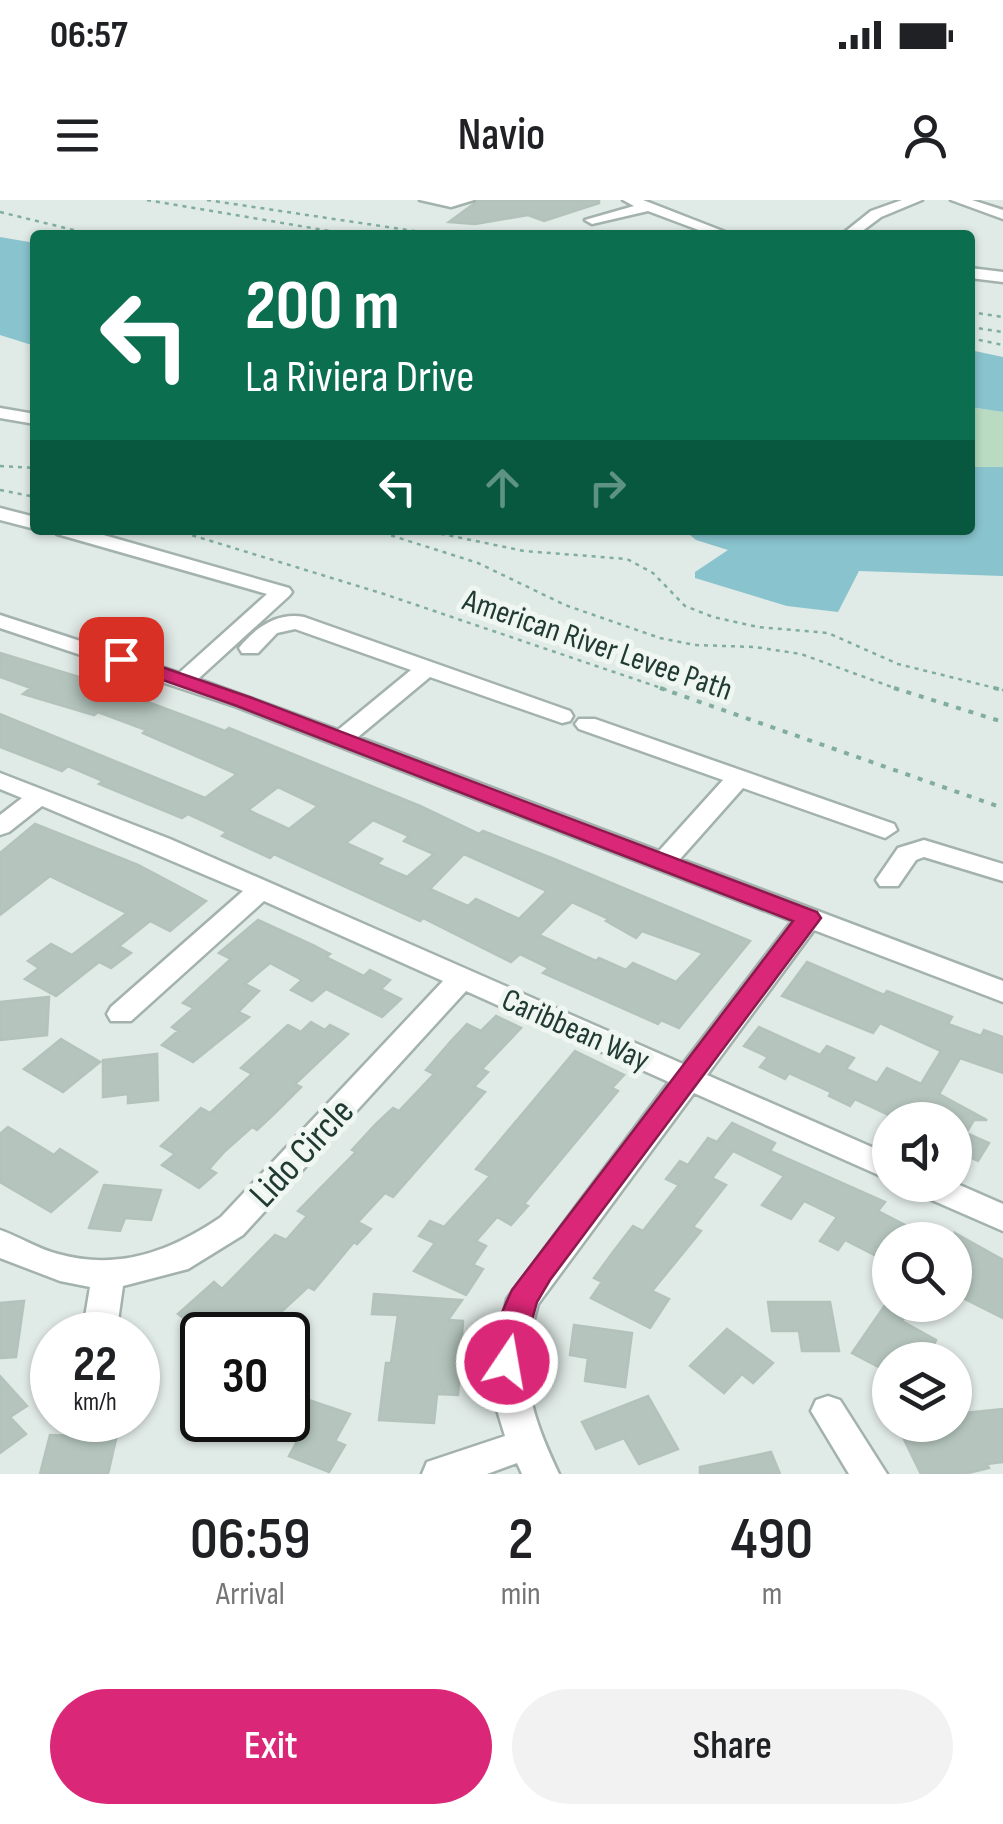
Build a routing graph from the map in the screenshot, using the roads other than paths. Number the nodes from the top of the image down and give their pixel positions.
1 (427, 200) edge
2 (467, 200) edge
3 (630, 200) edge
4 (915, 200) edge
5 (958, 200) edge
6 (648, 208) junction
7 (1003, 216) edge
8 (592, 220) dead end
9 (712, 230) edge
10 (855, 230) edge
11 (975, 274) edge
12 (1003, 277) edge
13 (0, 413) edge
14 (30, 419) edge
15 (0, 514) edge
16 (30, 522) edge
17 (82, 535) edge
18 (0, 621) edge
19 (250, 648) dead end
20 (427, 668) junction
21 (184, 680) junction
22 (562, 716) dead end
23 (587, 724) dead end
24 (341, 739) junction
25 (738, 778) junction
26 (0, 780) edge
27 (40, 795) junction
28 (0, 827) edge
29 (885, 830) dead end
30 (664, 862) junction
31 (1003, 872) edge
32 (889, 880) dead end
33 (261, 889) junction
34 (808, 918) junction
35 (462, 978) junction
36 (1003, 992) edge
37 (121, 1014) dead end
38 (687, 1078) junction
39 (872, 1160) edge
40 (967, 1202) edge
41 (1003, 1218) edge
42 (0, 1243) edge
43 (108, 1275) junction
44 (102, 1312) edge
45 (828, 1411) dead end
46 (533, 1460) edge
47 (440, 1474) edge
48 (870, 1474) edge

1 - 2 street
3 - 6 street
4 - 10 street
5 - 7 street
6 - 8 street
6 - 9 street
11 - 12 street
13 - 14 street
15 - 16 street
17 - 21 street
18 - 21 street
19 - 20 street
20 - 22 street
20 - 24 street
21 - 24 street
23 - 25 street
24 - 30 street
25 - 29 street
25 - 30 street
26 - 27 street, Caribbean Way
27 - 28 street
27 - 33 street, Caribbean Way
30 - 34 street
31 - 32 street
33 - 35 street, Caribbean Way
33 - 37 street
34 - 36 street
34 - 38 street
35 - 38 street, Caribbean Way
35 - 43 street, Lido Circle
38 - 39 street, Caribbean Way
38 - 46 street
40 - 41 street
42 - 43 street, Lido Circle
43 - 44 street
45 - 48 street
46 - 47 street

